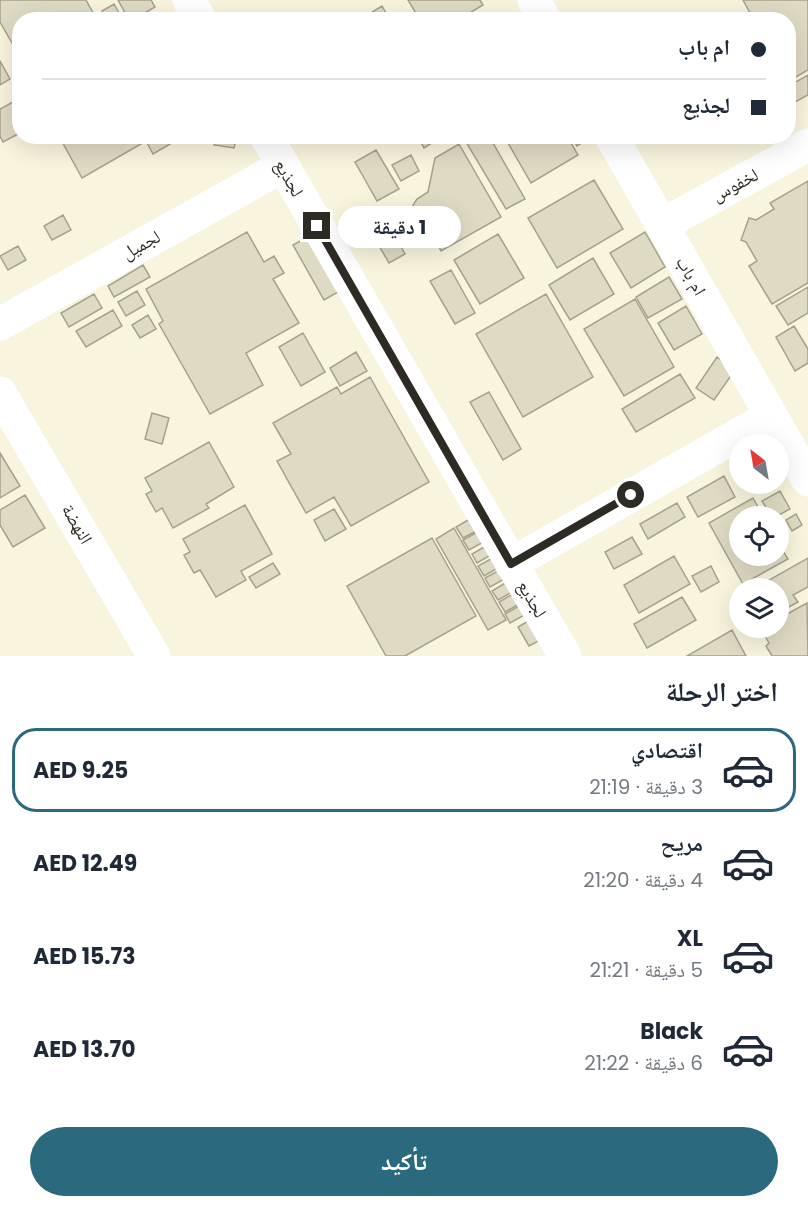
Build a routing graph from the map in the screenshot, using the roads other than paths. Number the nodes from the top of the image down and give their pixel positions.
1 (270, 144) edge
2 (616, 144) edge
3 (808, 146) edge
4 (282, 166) junction
5 (662, 225) junction
6 (0, 324) edge
7 (0, 393) edge
8 (771, 416) junction
9 (808, 480) edge
10 (511, 564) junction
11 (145, 653) edge
12 (565, 656) edge

1 - 4 street, لجذيع
2 - 5 street, ام باب
3 - 5 street, لخفوس
4 - 6 street, لجميل
4 - 10 street, لجذيع
5 - 8 street, ام باب
7 - 11 street, النهضة
8 - 9 street, ام باب
8 - 10 street
10 - 12 street, لجذيع

